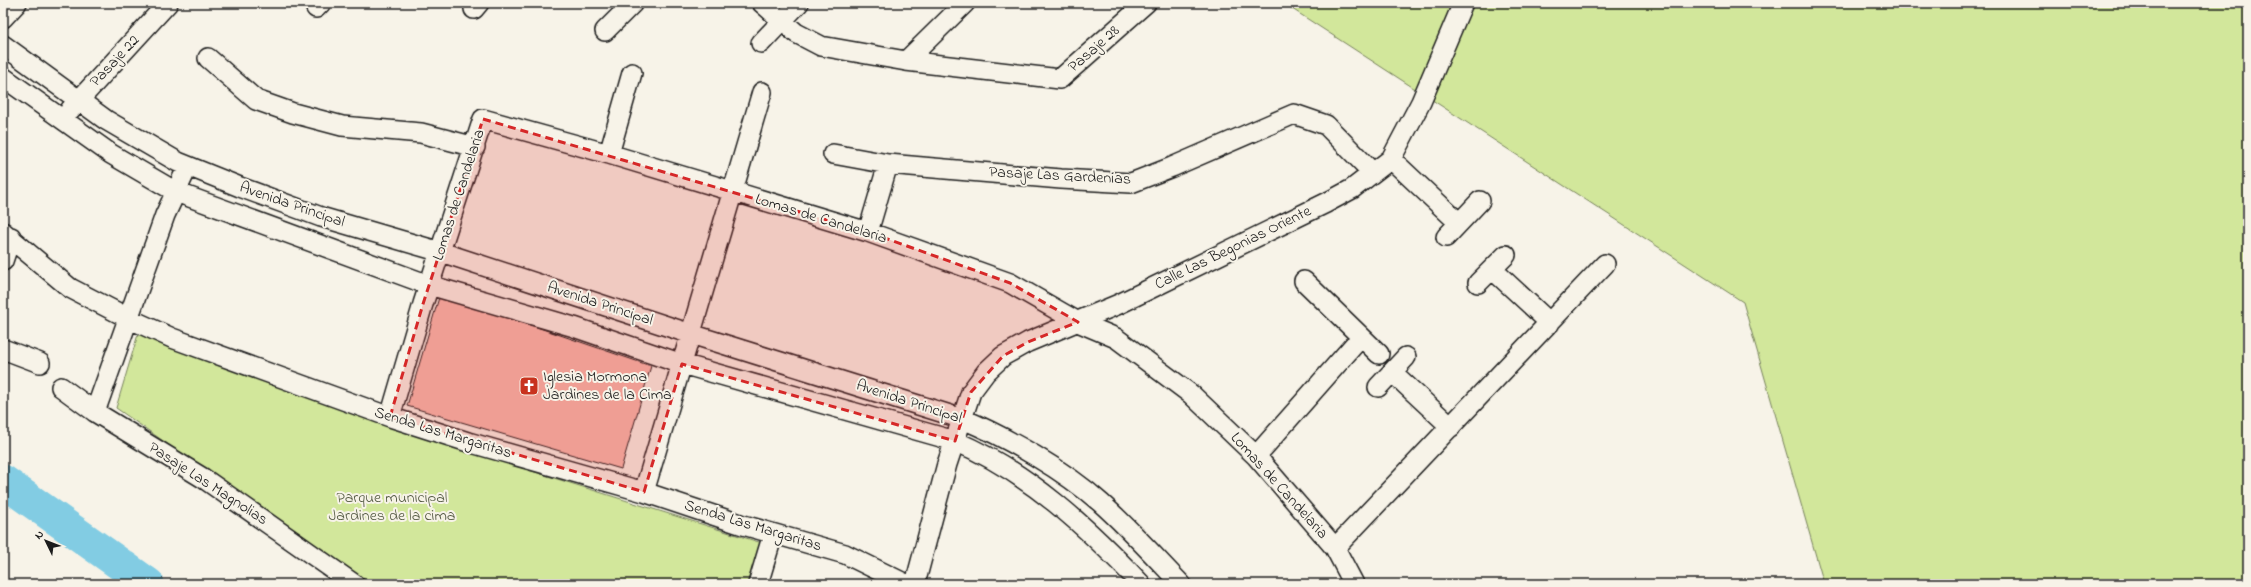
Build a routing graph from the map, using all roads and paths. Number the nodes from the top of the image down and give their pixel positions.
1 (17, 3) edge
2 (168, 3) edge
3 (633, 3) edge
4 (762, 3) edge
5 (799, 3) edge
6 (965, 3) edge
7 (1146, 3) edge
8 (1463, 3) edge
9 (3, 18) edge
10 (782, 21) junction
11 (605, 31) dead end
12 (761, 42) dead end
13 (3, 45) edge
14 (208, 58) dead end
15 (906, 61) junction
16 (632, 73) dead end
17 (3, 77) edge
18 (762, 92) dead end
19 (78, 100) junction
20 (62, 120) junction
21 (475, 147) junction
22 (609, 154) junction
23 (833, 154) dead end
24 (1391, 159) junction
25 (888, 164) junction
26 (188, 166) junction
27 (1373, 173) junction
28 (733, 191) junction
29 (176, 192) junction
30 (1480, 201) dead end
31 (1459, 223) junction
32 (868, 232) junction
33 (7, 234) edge
34 (1446, 237) dead end
35 (440, 252) junction
36 (1506, 255) dead end
37 (3, 261) edge
38 (1605, 264) dead end
39 (1492, 269) junction
40 (1304, 281) dead end
41 (1478, 283) dead end
42 (429, 286) junction
43 (130, 319) junction
44 (1078, 322) junction
45 (1550, 323) junction
46 (691, 334) junction
47 (1361, 337) junction
48 (3, 349) edge
49 (1379, 354) dead end
50 (1406, 357) dead end
51 (40, 363) dead end
52 (682, 364) junction
53 (1392, 372) junction
54 (62, 387) dead end
55 (1378, 387) dead end
56 (95, 412) junction
57 (390, 417) junction
58 (963, 419) junction
59 (1451, 428) junction
60 (955, 441) junction
61 (1256, 456) junction
62 (644, 492) junction
63 (773, 534) junction
64 (1335, 548) junction
65 (354, 584) edge
66 (758, 584) edge
67 (906, 584) edge
68 (915, 584) edge
69 (1141, 584) edge
70 (1181, 584) edge
71 (1354, 584) edge

1 - 9 street
2 - 19 street, Pasaje 22
3 - 11 street
4 - 10 street
5 - 10 street
6 - 15 street
7 - 15 street, Pasaje 28
8 - 24 street, Calle Las Begonias Oriente
10 - 12 street
10 - 15 street
13 - 19 street, Avenida Principal
14 - 21 street
16 - 22 street
17 - 20 street, Avenida Principal
18 - 28 street
19 - 20 street, Pasaje 22
19 - 26 street, Avenida Principal
20 - 29 street, Avenida Principal
21 - 22 street, Lomas de Candelaria
21 - 35 street, Lomas de Candelaria
22 - 28 street, Lomas de Candelaria
23 - 25 street, Pasaje Las Gardenias
24 - 27 street, Calle Las Begonias Oriente
24 - 31 street
25 - 27 street, Pasaje Las Gardenias
25 - 32 street
26 - 29 street
26 - 35 street, Avenida Principal
27 - 44 street, Calle Las Begonias Oriente
28 - 32 street, Lomas de Candelaria
28 - 46 street
29 - 42 street, Avenida Principal
29 - 43 street
30 - 31 street
31 - 34 street
32 - 44 street, Lomas de Candelaria
33 - 37 street
33 - 43 street, Senda Las Margaritas
35 - 42 street, Lomas de Candelaria
35 - 46 street, Avenida Principal
36 - 39 street
38 - 45 street
39 - 41 street
39 - 45 street
40 - 47 street
42 - 52 street, Avenida Principal
42 - 57 street, Lomas de Candelaria
43 - 56 street
43 - 57 street, Senda Las Margaritas
44 - 58 street, Calle Las Begonias Oriente
44 - 61 street, Lomas de Candelaria
45 - 59 street
46 - 52 street
46 - 58 street, Avenida Principal
47 - 49 street
47 - 61 street
48 - 51 street
50 - 53 street
52 - 60 street, Avenida Principal
52 - 62 street
53 - 55 street
53 - 59 street
54 - 56 street, Pasaje Las Magnolias
56 - 65 street, Pasaje Las Magnolias
57 - 62 street, Senda Las Margaritas
58 - 60 street, Calle Las Begonias Oriente
58 - 70 street, Avenida Principal
59 - 64 street
60 - 68 street, Calle Las Begonias Oriente
60 - 69 street, Avenida Principal
61 - 64 street, Lomas de Candelaria
62 - 63 street, Senda Las Margaritas
63 - 66 street
63 - 67 street, Senda Las Margaritas
64 - 71 street, Lomas de Candelaria

